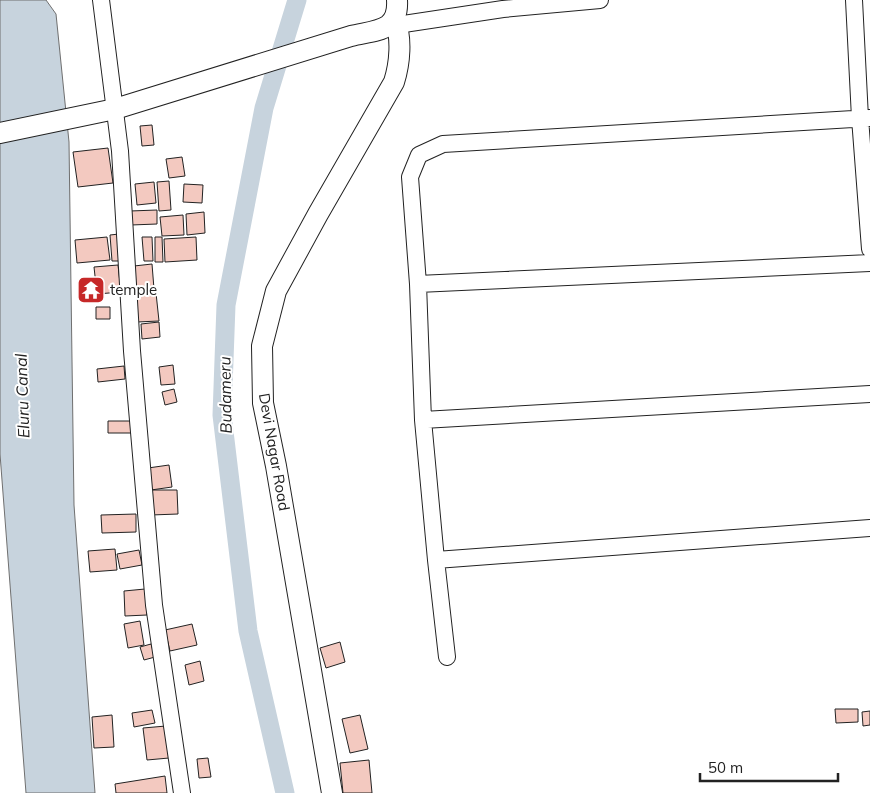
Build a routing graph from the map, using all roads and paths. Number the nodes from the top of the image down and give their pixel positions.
1 (101, 0) edge
2 (600, 0) edge
3 (854, 0) edge
4 (395, 17) edge
5 (115, 109) junction
6 (865, 118) edge
7 (0, 133) edge
8 (870, 249) edge
9 (870, 263) edge
10 (418, 284) junction
11 (870, 394) edge
12 (423, 420) junction
13 (870, 528) edge
14 (436, 560) junction
15 (447, 657) dead end
16 (182, 793) edge
17 (332, 793) edge

1 - 5 street
2 - 4 street
3 - 6 street
4 - 5 street
4 - 17 street, Devi Nagar Road
5 - 7 street
5 - 16 street
6 - 8 street
6 - 10 street
9 - 10 street
10 - 12 street
11 - 12 street
12 - 14 street
13 - 14 street
14 - 15 street

